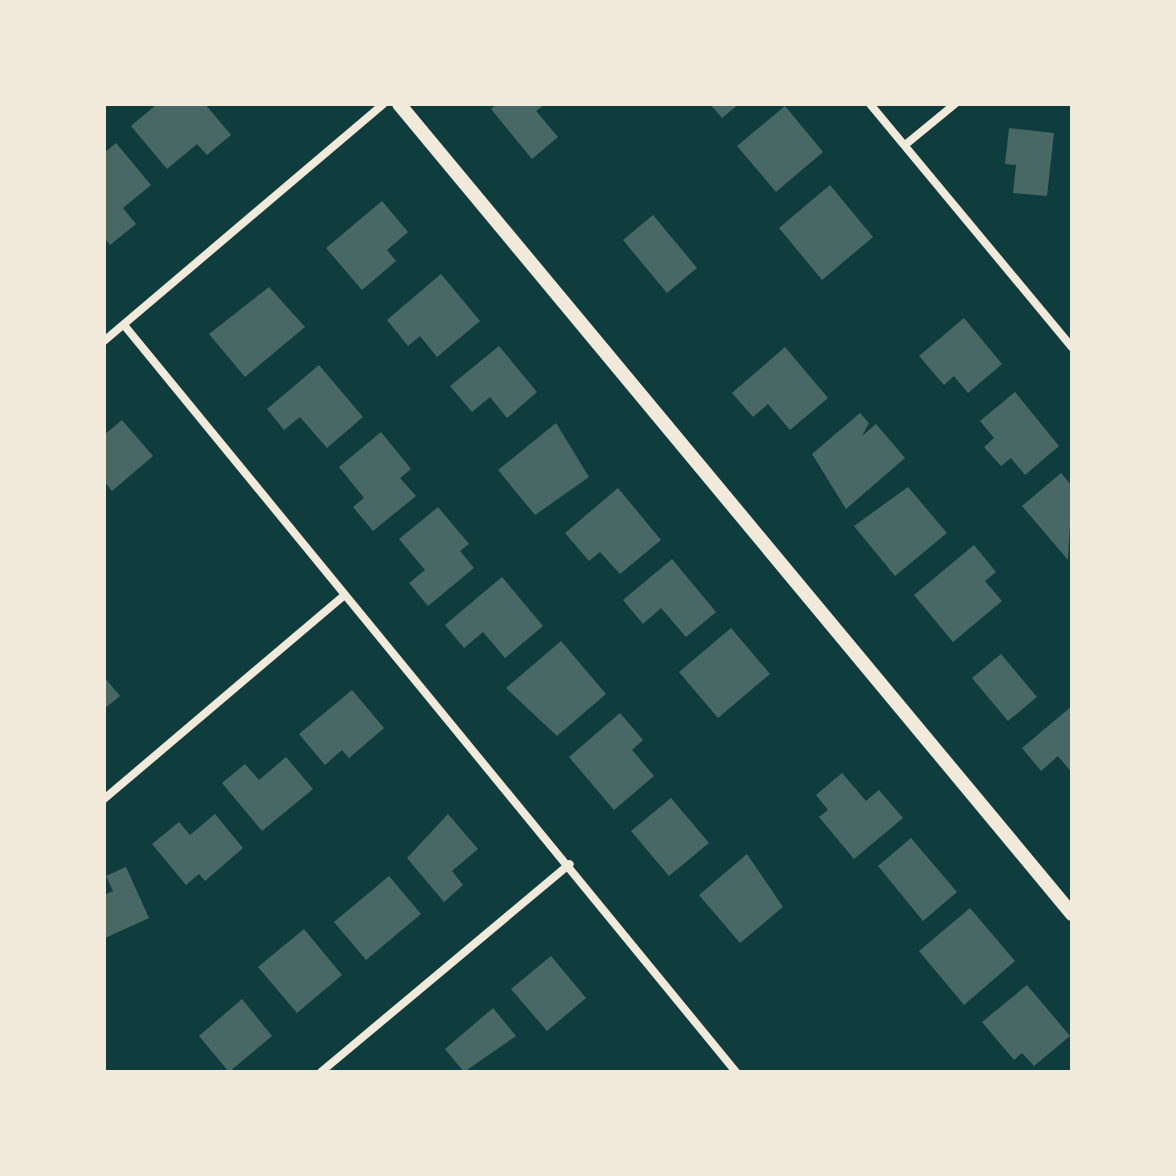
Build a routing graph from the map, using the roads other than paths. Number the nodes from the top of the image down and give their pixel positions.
1 (383, 104) edge
2 (399, 104) edge
3 (870, 104) edge
4 (955, 104) edge
5 (905, 145) junction
6 (124, 325) junction
7 (104, 341) edge
8 (1072, 347) edge
9 (342, 597) junction
10 (104, 799) edge
11 (570, 864) junction
12 (1072, 914) edge
13 (321, 1072) edge
14 (736, 1072) edge

1 - 6 street
2 - 12 street
3 - 5 street
4 - 5 street
5 - 8 street
6 - 7 street
6 - 9 street
9 - 10 street
9 - 11 street
11 - 13 street
11 - 14 street

